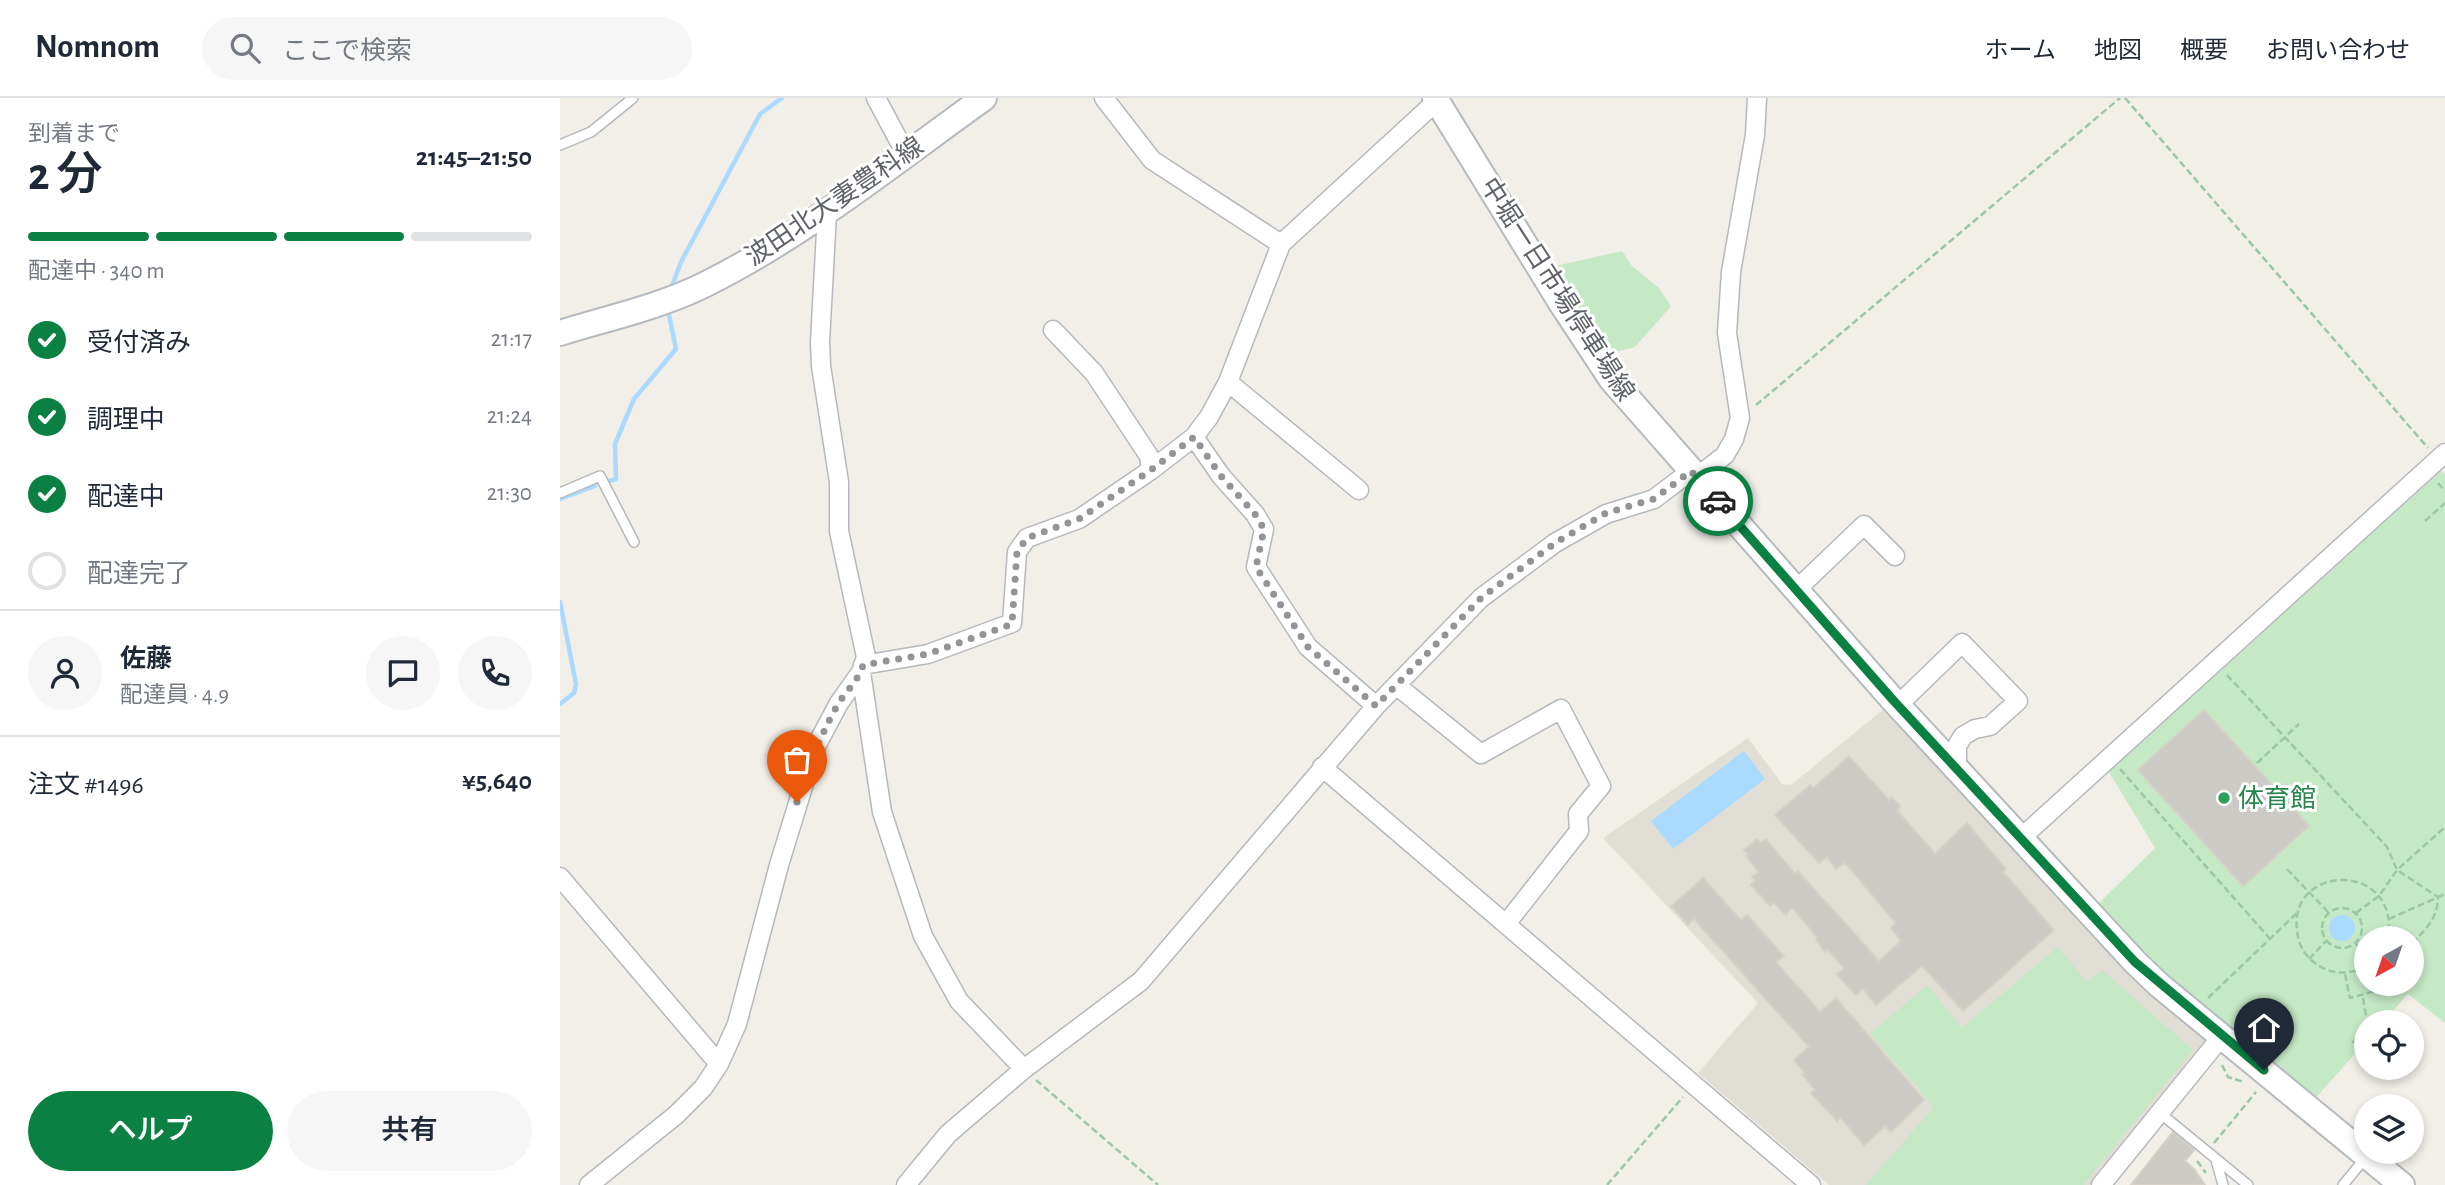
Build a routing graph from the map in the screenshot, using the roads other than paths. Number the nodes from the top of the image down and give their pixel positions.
1 (633, 98) edge
2 (876, 98) edge
3 (984, 98) edge
4 (1104, 98) edge
5 (1758, 98) edge
6 (1437, 99) edge
7 (560, 145) edge
8 (906, 154) junction
9 (827, 213) junction
10 (1281, 244) junction
11 (1053, 330) dead end
12 (560, 333) edge
13 (1228, 382) junction
14 (1194, 437) junction
15 (2441, 456) edge
16 (1151, 470) junction
17 (1694, 474) junction
18 (1359, 490) dead end
19 (560, 493) edge
20 (634, 542) dead end
21 (1895, 556) dead end
22 (1796, 590) junction
23 (862, 668) junction
24 (1396, 685) junction
25 (1898, 705) junction
26 (1376, 706) junction
27 (1322, 767) junction
28 (1957, 769) junction
29 (2021, 838) junction
30 (560, 877) edge
31 (1506, 923) junction
32 (2222, 1037) junction
33 (719, 1064) junction
34 (1024, 1069) junction
35 (2160, 1113) junction
36 (2354, 1145) edge
37 (2216, 1159) junction
38 (2360, 1164) edge
39 (2377, 1164) edge
40 (589, 1185) edge
41 (906, 1185) edge
42 (1811, 1185) edge
43 (2101, 1185) edge
44 (2223, 1185) edge
45 (2248, 1185) edge
46 (2343, 1185) edge
47 (2402, 1185) edge

1 - 7 lane
2 - 8 street
3 - 8 main road, 波田北大妻豊科線
4 - 10 street
5 - 17 street
6 - 10 street
6 - 17 main road, 中堀一日市場停車場線
8 - 9 main road, 波田北大妻豊科線
9 - 12 main road, 波田北大妻豊科線
9 - 23 street
10 - 13 street
11 - 16 street
13 - 14 street
13 - 18 street
14 - 16 street
14 - 26 street
15 - 29 street
16 - 23 street
17 - 22 main road, 中堀一日市場停車場線
17 - 24 street
19 - 20 lane
21 - 22 street
22 - 25 main road, 中堀一日市場停車場線
23 - 33 street
23 - 34 street
24 - 26 street
24 - 31 street
25 - 28 main road, 中堀一日市場停車場線
25 - 28 street
26 - 27 street
27 - 31 street
27 - 34 street
28 - 29 main road, 中堀一日市場停車場線
29 - 32 main road, 中堀一日市場停車場線
30 - 33 street
31 - 42 street
32 - 35 street
32 - 36 main road, 中堀一日市場停車場線
33 - 40 street
34 - 41 street
35 - 37 lane
35 - 43 street
37 - 44 lane
37 - 45 lane
38 - 46 lane
39 - 47 main road, 中堀一日市場停車場線

